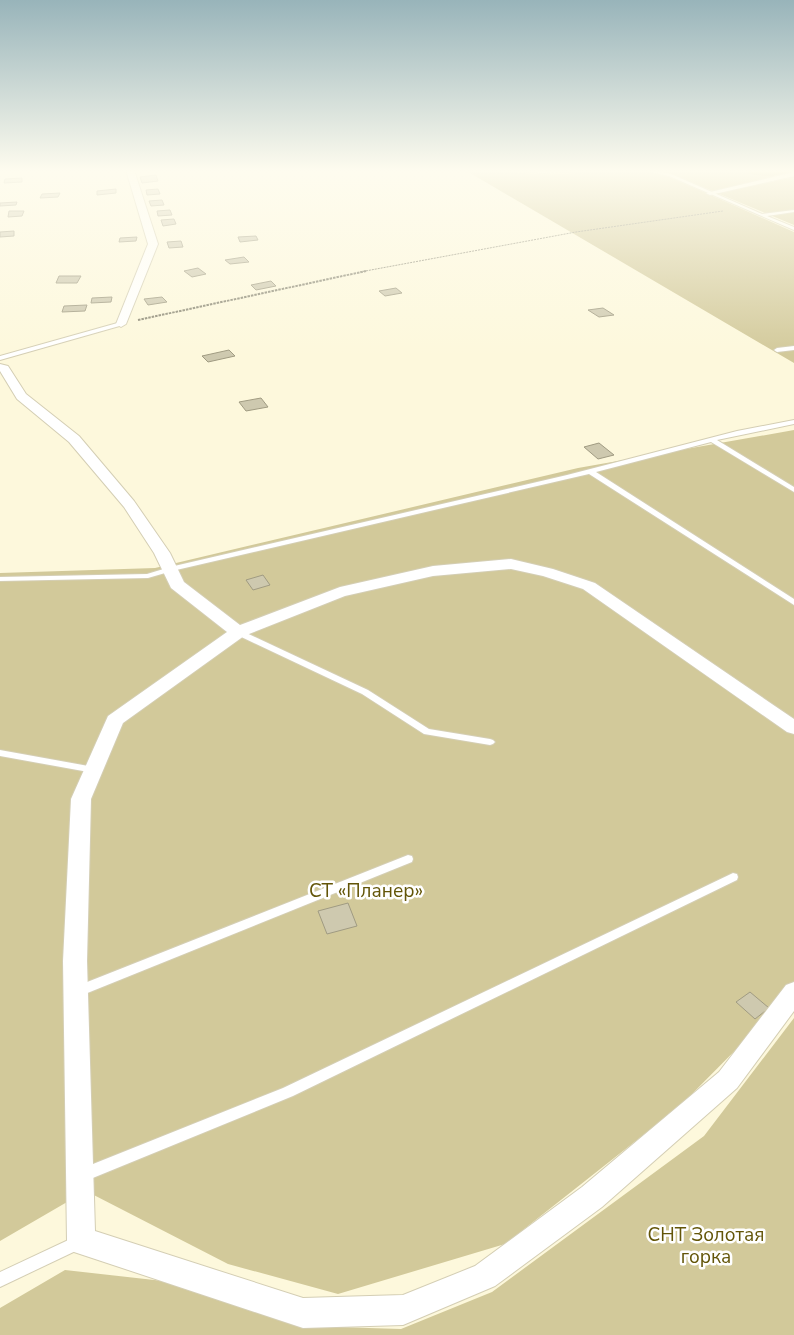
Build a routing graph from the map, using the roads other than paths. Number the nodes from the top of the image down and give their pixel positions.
1 (149, 232) edge
2 (121, 324) joint
3 (794, 348) edge
4 (778, 350) dead end
5 (0, 358) edge
6 (0, 367) edge
7 (794, 422) edge
8 (712, 440) junction
9 (590, 471) junction
10 (794, 490) edge
11 (170, 569) junction
12 (0, 579) edge
13 (794, 603) edge
14 (238, 632) junction
15 (794, 728) edge
16 (490, 742) dead end
17 (0, 753) edge
18 (94, 770) junction
19 (408, 859) dead end
20 (733, 877) dead end
21 (76, 992) junction
22 (794, 992) edge
23 (80, 1176) junction
24 (81, 1240) junction
25 (0, 1280) edge

1 - 2 street
2 - 5 lane
3 - 4 lane
6 - 11 street
7 - 8 lane
8 - 9 lane
8 - 10 lane
9 - 11 lane
9 - 13 lane
11 - 12 lane
11 - 14 street
14 - 15 street
14 - 16 lane
14 - 18 street
17 - 18 lane
18 - 21 street
19 - 21 lane
20 - 23 lane
21 - 23 street
22 - 24 street
23 - 24 street
24 - 25 lane

